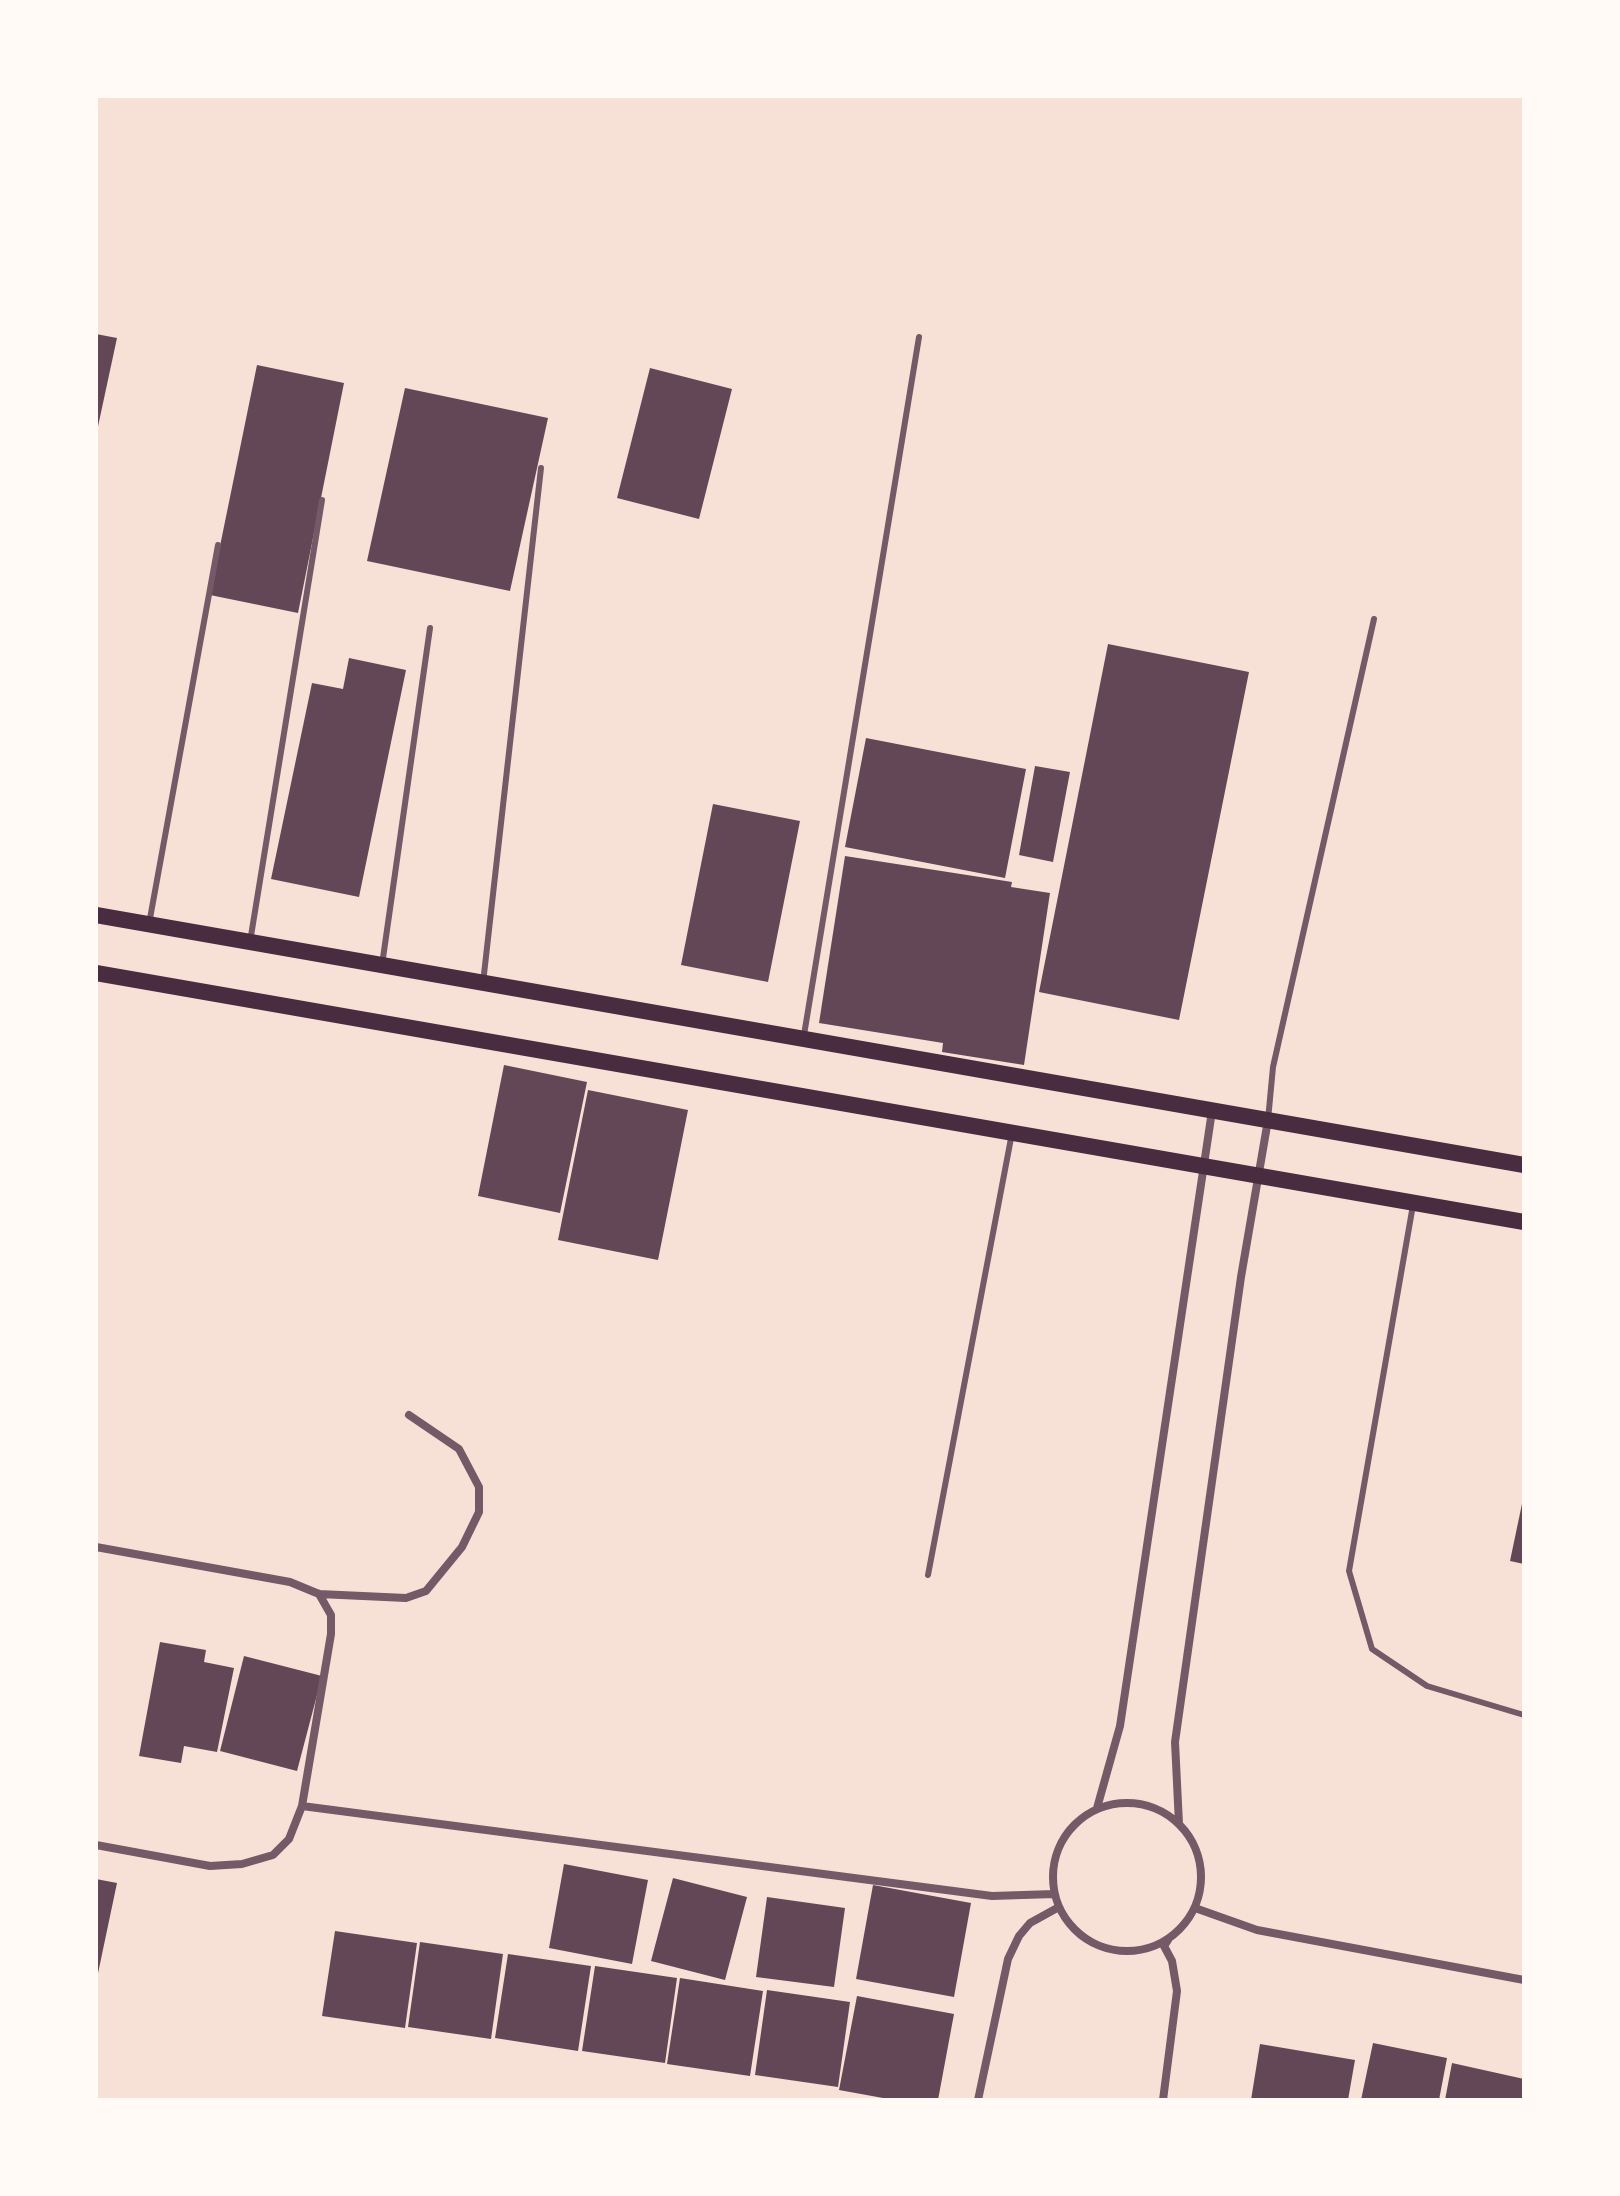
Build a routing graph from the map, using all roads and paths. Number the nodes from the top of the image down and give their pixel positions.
1 (919, 337) dead end
2 (541, 468) dead end
3 (322, 500) dead end
4 (218, 545) dead end
5 (1374, 619) dead end
6 (430, 628) dead end
7 (96, 915) edge
8 (149, 924) junction
9 (250, 942) junction
10 (382, 965) junction
11 (96, 973) edge
12 (483, 983) junction
13 (803, 1039) junction
14 (1212, 1111) junction
15 (1268, 1120) junction
16 (1012, 1133) junction
17 (1524, 1165) edge
18 (1204, 1166) junction
19 (1259, 1176) junction
20 (1414, 1203) junction
21 (1524, 1222) edge
22 (409, 1415) dead end
23 (96, 1547) edge
24 (928, 1575) dead end
25 (319, 1594) junction
26 (1524, 1715) edge
27 (302, 1806) junction
28 (1097, 1808) junction
29 (1179, 1824) junction
30 (96, 1845) edge
31 (1054, 1894) junction
32 (1059, 1907) junction
33 (1195, 1908) junction
34 (1168, 1939) junction
35 (1524, 1980) edge
36 (978, 2100) edge
37 (1163, 2100) edge

1 - 13 lane
2 - 12 lane
3 - 9 lane
4 - 8 lane
5 - 15 lane
6 - 10 lane
7 - 8 main road
8 - 9 main road
9 - 10 main road
10 - 12 main road
11 - 16 main road
12 - 13 main road
13 - 14 main road
14 - 15 main road
14 - 18 street
15 - 17 main road
15 - 19 street
16 - 18 main road
16 - 24 lane
18 - 19 main road
18 - 28 street
19 - 20 main road
19 - 29 street
20 - 21 main road
20 - 26 lane
22 - 25 street
23 - 25 street
25 - 27 street
27 - 30 street
27 - 31 street
28 - 29 street
28 - 31 street
29 - 33 street
31 - 32 street
32 - 34 street
32 - 36 street
33 - 34 street
33 - 35 street
34 - 37 street

